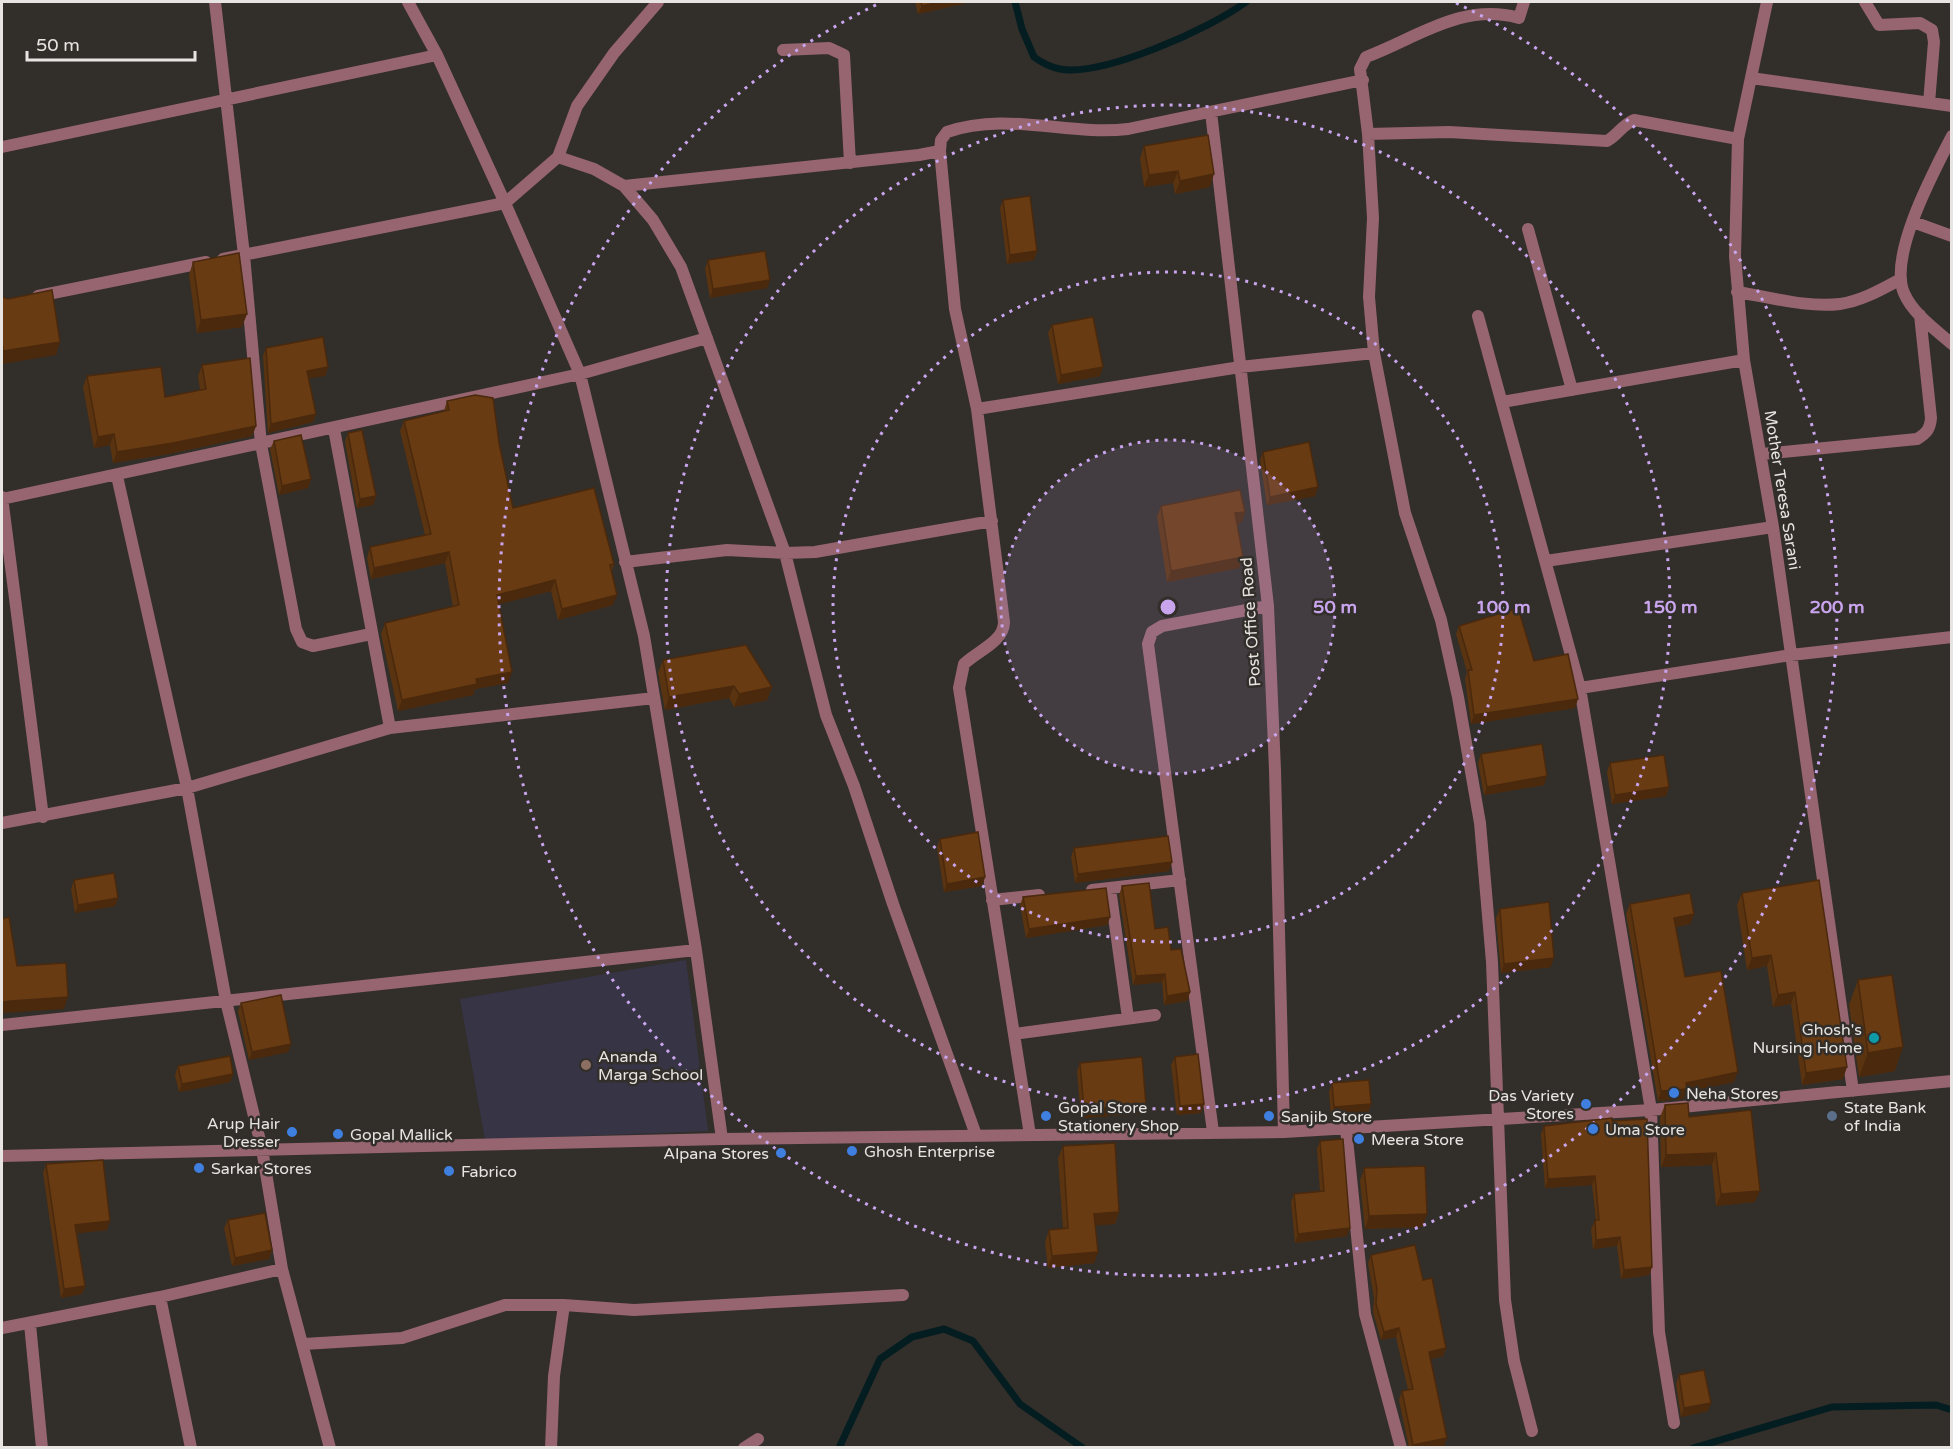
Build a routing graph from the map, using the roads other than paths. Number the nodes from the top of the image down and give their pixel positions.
1 (215, 2) edge
2 (408, 2) edge
3 (658, 2) edge
4 (1524, 2) edge
5 (1767, 2) edge
6 (1865, 2) edge
7 (783, 50) dead end
8 (437, 55) junction
9 (1751, 78) junction
10 (1363, 81) junction
11 (227, 98) junction
12 (1929, 103) junction
13 (1952, 105) edge
14 (1211, 112) junction
15 (1368, 134) junction
16 (1952, 136) edge
17 (1737, 139) junction
18 (2, 147) edge
19 (940, 151) junction
20 (558, 157) junction
21 (850, 163) junction
22 (624, 186) junction
23 (505, 203) junction
24 (1913, 222) junction
25 (1528, 229) dead end
26 (1952, 236) edge
27 (244, 255) junction
28 (1901, 279) junction
29 (1737, 292) junction
30 (25, 299) edge
31 (1920, 315) junction
32 (1478, 316) dead end
33 (707, 339) junction
34 (1952, 344) edge
35 (1374, 353) junction
36 (1744, 360) junction
37 (1240, 367) junction
38 (580, 374) junction
39 (1572, 390) junction
40 (1502, 402) junction
41 (977, 409) junction
42 (334, 429) junction
43 (261, 444) junction
44 (1762, 454) junction
45 (117, 476) junction
46 (2, 498) edge
47 (992, 521) junction
48 (1773, 527) junction
49 (784, 554) junction
50 (1546, 561) junction
51 (626, 562) junction
52 (1268, 606) junction
53 (371, 634) junction
54 (1952, 637) edge
55 (1791, 655) junction
56 (1580, 688) junction
57 (654, 698) junction
58 (390, 728) junction
59 (187, 788) junction
60 (43, 817) junction
61 (2, 823) edge
62 (1180, 880) junction
63 (1110, 888) junction
64 (1075, 891) edge
65 (1051, 894) edge
66 (992, 900) junction
67 (696, 950) junction
68 (226, 1000) junction
69 (1155, 1015) dead end
70 (1128, 1018) junction
71 (2, 1025) edge
72 (1014, 1034) junction
73 (1952, 1081) edge
74 (1853, 1091) junction
75 (1651, 1110) junction
76 (1498, 1119) junction
77 (1346, 1129) junction
78 (1213, 1132) junction
79 (1284, 1132) junction
80 (976, 1135) junction
81 (1030, 1135) junction
82 (722, 1139) junction
83 (262, 1149) junction
84 (2, 1156) edge
85 (282, 1269) junction
86 (903, 1294) dead end
87 (160, 1297) junction
88 (564, 1305) junction
89 (30, 1324) junction
90 (2, 1328) edge
91 (304, 1344) junction
92 (1674, 1423) dead end
93 (1532, 1431) dead end
94 (758, 1438) dead end
95 (42, 1448) edge
96 (191, 1448) edge
97 (330, 1448) edge
98 (551, 1448) edge
99 (744, 1448) edge
100 (1401, 1448) edge

1 - 11 street
2 - 8 street
3 - 20 street
4 - 10 street
5 - 9 street, Mother Teresa Sarani
6 - 12 street
7 - 21 street
8 - 11 street
8 - 23 street
9 - 12 street
9 - 17 street, Mother Teresa Sarani
10 - 14 street
10 - 15 street
11 - 18 street
11 - 27 street
12 - 13 street
14 - 19 street
14 - 37 street, Post Office Road
15 - 17 street
15 - 35 street
16 - 24 street
17 - 29 street, Mother Teresa Sarani
19 - 21 street
19 - 41 street
20 - 22 street
20 - 23 street
21 - 22 street
22 - 33 street
23 - 27 street
23 - 38 street
24 - 26 street
24 - 28 street
25 - 39 street
27 - 30 street
27 - 43 street
28 - 29 street
28 - 31 street
29 - 36 street, Mother Teresa Sarani
31 - 34 street
31 - 44 street
32 - 40 street
33 - 38 street
33 - 49 street
35 - 37 street
35 - 76 street
36 - 39 street
36 - 44 street, Mother Teresa Sarani
37 - 41 street
37 - 52 street, Post Office Road
38 - 42 street
38 - 51 street
39 - 40 street
40 - 50 street
41 - 47 street
42 - 43 street
42 - 53 street
43 - 45 street
43 - 53 street
44 - 48 street, Mother Teresa Sarani
45 - 46 street
45 - 59 street
46 - 60 street
47 - 49 street
47 - 66 street
48 - 50 street
48 - 55 street, Mother Teresa Sarani
49 - 51 street
49 - 80 street
50 - 56 street
51 - 57 street
52 - 62 street
52 - 79 street, Post Office Road
53 - 58 street
54 - 55 street
55 - 56 street
55 - 74 street, Mother Teresa Sarani
56 - 75 street
57 - 58 street
57 - 67 street
58 - 59 street
59 - 60 street
59 - 68 street
60 - 61 street
62 - 63 street
62 - 78 street
63 - 64 street
63 - 70 street
65 - 66 street
66 - 72 street
67 - 68 street
67 - 82 street
68 - 71 street
68 - 83 street
69 - 70 street
70 - 72 street
72 - 81 street
73 - 74 street
74 - 75 street
75 - 76 street
75 - 92 street
76 - 77 street
76 - 93 street
77 - 79 street
77 - 100 street
78 - 79 street
78 - 81 street
80 - 81 street
80 - 82 street
82 - 83 street
83 - 84 street
83 - 85 street
85 - 87 street
85 - 91 street
86 - 88 street
87 - 89 street
87 - 96 street
88 - 91 street
88 - 98 street
89 - 90 street
89 - 95 street
91 - 97 street
94 - 99 street

